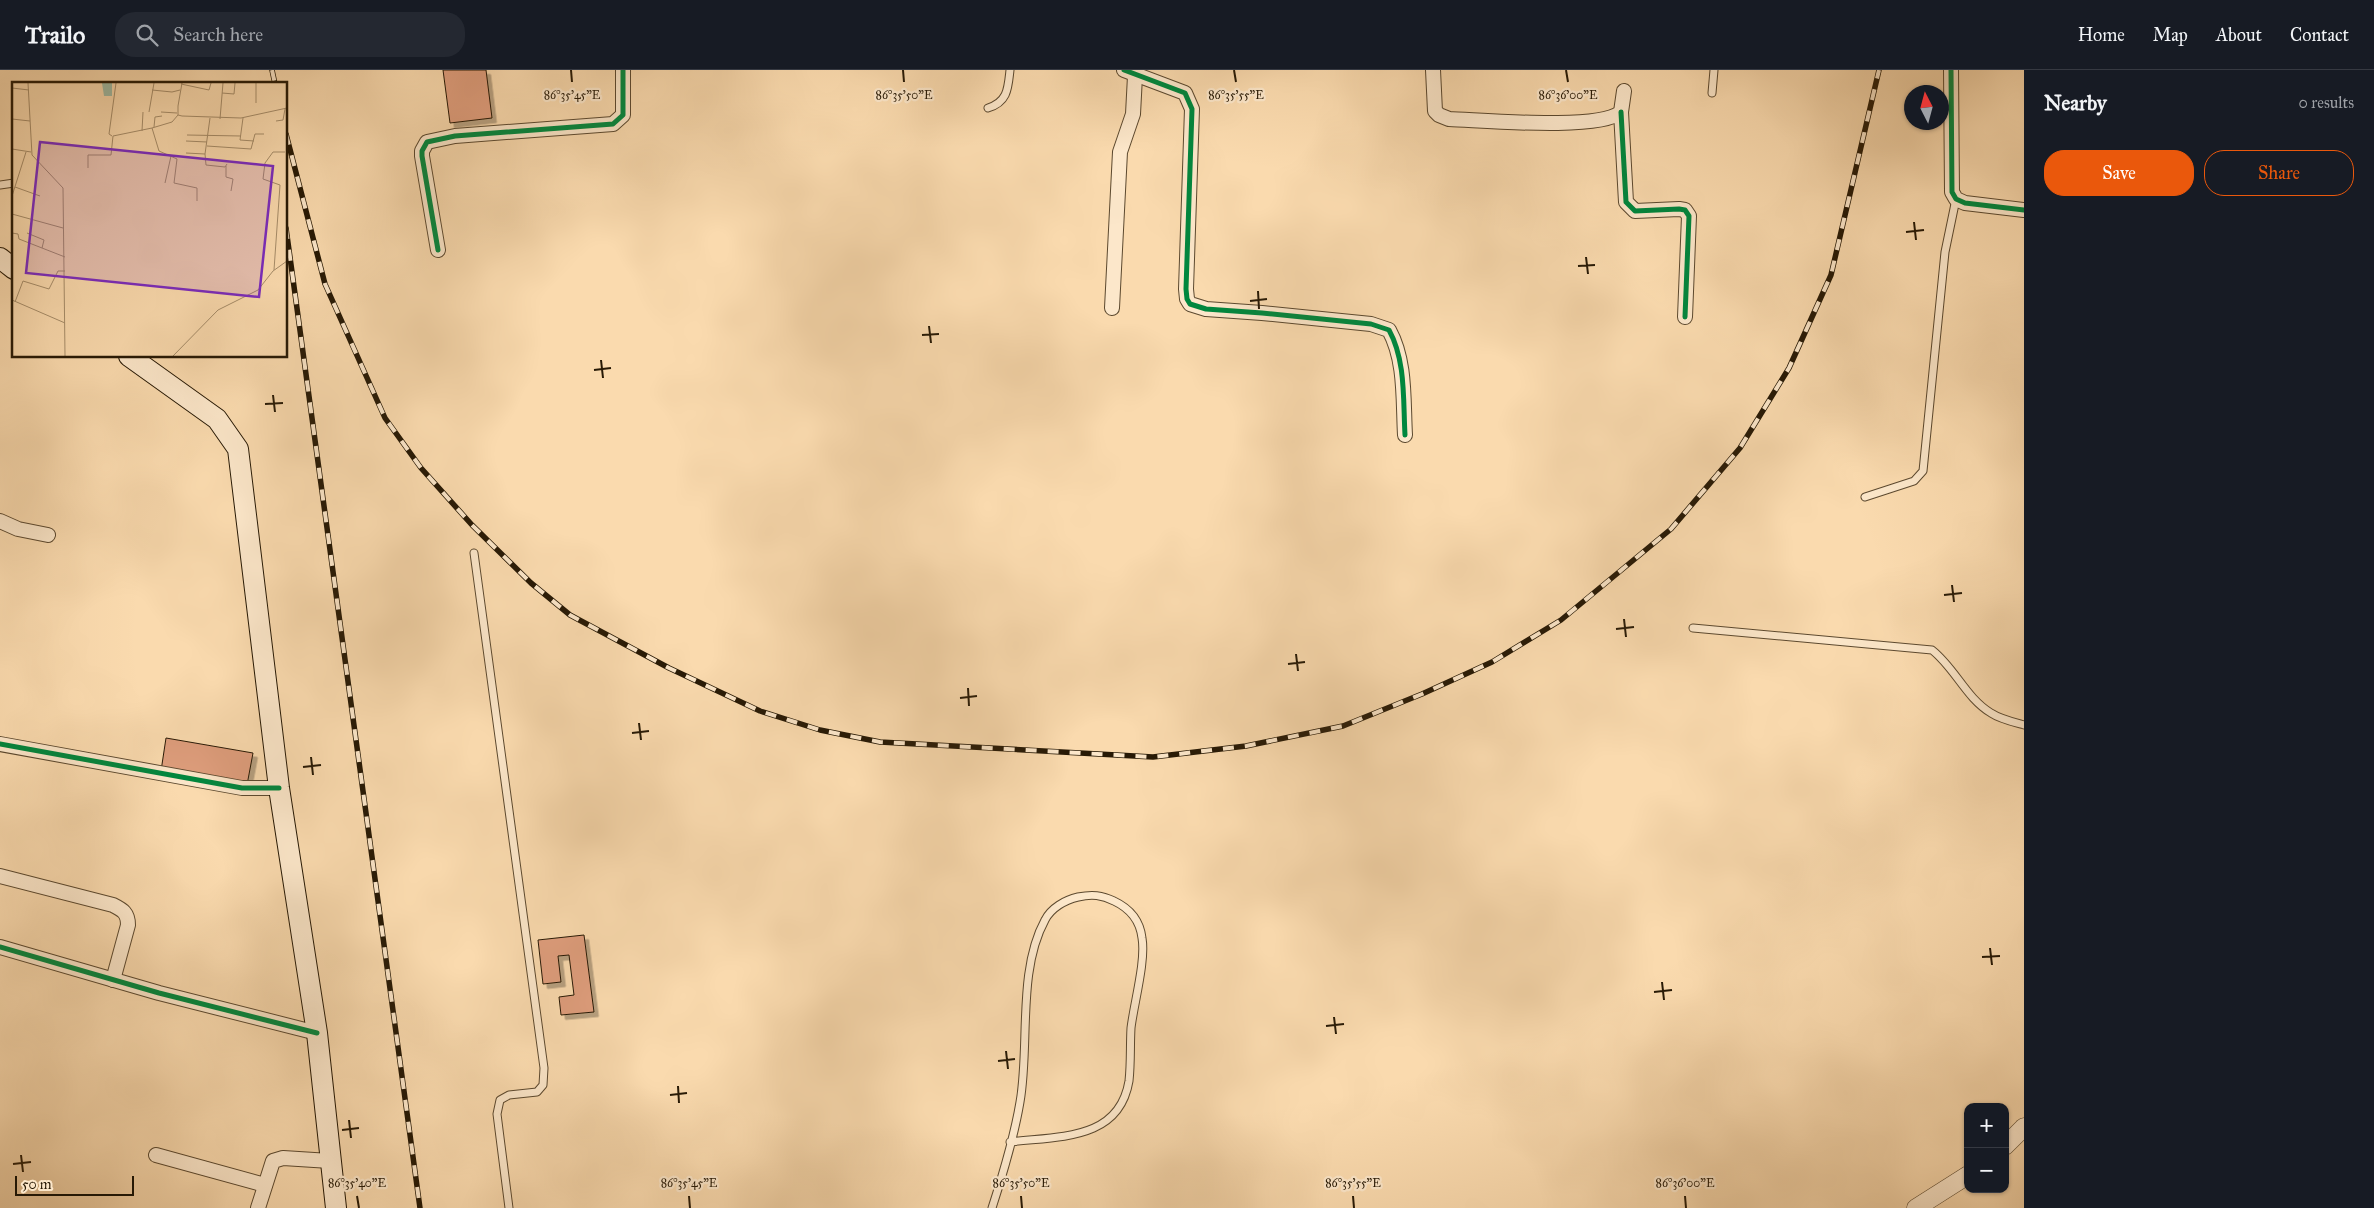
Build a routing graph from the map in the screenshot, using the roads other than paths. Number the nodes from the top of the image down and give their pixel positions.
1 (623, 70) edge
2 (1010, 70) edge
3 (1433, 70) edge
4 (1714, 70) edge
5 (1951, 70) edge
6 (1129, 73) edge
7 (1624, 91) dead end
8 (1712, 93) dead end
9 (988, 108) dead end
10 (1621, 112) junction
11 (1956, 199) junction
12 (2024, 210) edge
13 (438, 250) dead end
14 (0, 258) edge
15 (12, 267) edge
16 (1112, 308) dead end
17 (1685, 317) dead end
18 (132, 358) edge
19 (1405, 435) dead end
20 (1866, 497) dead end
21 (0, 521) edge
22 (48, 535) dead end
23 (474, 553) dead end
24 (1693, 628) dead end
25 (2024, 725) edge
26 (0, 744) edge
27 (279, 788) junction
28 (0, 876) edge
29 (0, 947) edge
30 (113, 980) junction
31 (316, 1033) junction
32 (2024, 1127) edge
33 (1010, 1142) junction
34 (2009, 1142) edge
35 (156, 1155) dead end
36 (330, 1160) junction
37 (1964, 1178) edge
38 (265, 1184) junction
39 (258, 1208) edge
40 (336, 1208) edge
41 (509, 1208) edge
42 (992, 1208) edge
43 (1916, 1208) edge

1 - 13 street
2 - 9 lane
3 - 10 street
4 - 8 lane
5 - 11 street
6 - 16 street
6 - 19 street
7 - 10 street
10 - 17 street
11 - 12 street
11 - 20 lane
14 - 15 main road
18 - 27 main road
21 - 22 street
23 - 41 lane
24 - 25 lane
26 - 27 street
27 - 31 main road
28 - 30 street
29 - 30 street
30 - 31 street
31 - 36 main road
32 - 34 street
33 - 33 lane
33 - 42 lane
35 - 38 street
36 - 38 street
36 - 40 main road
37 - 43 street
38 - 39 street

